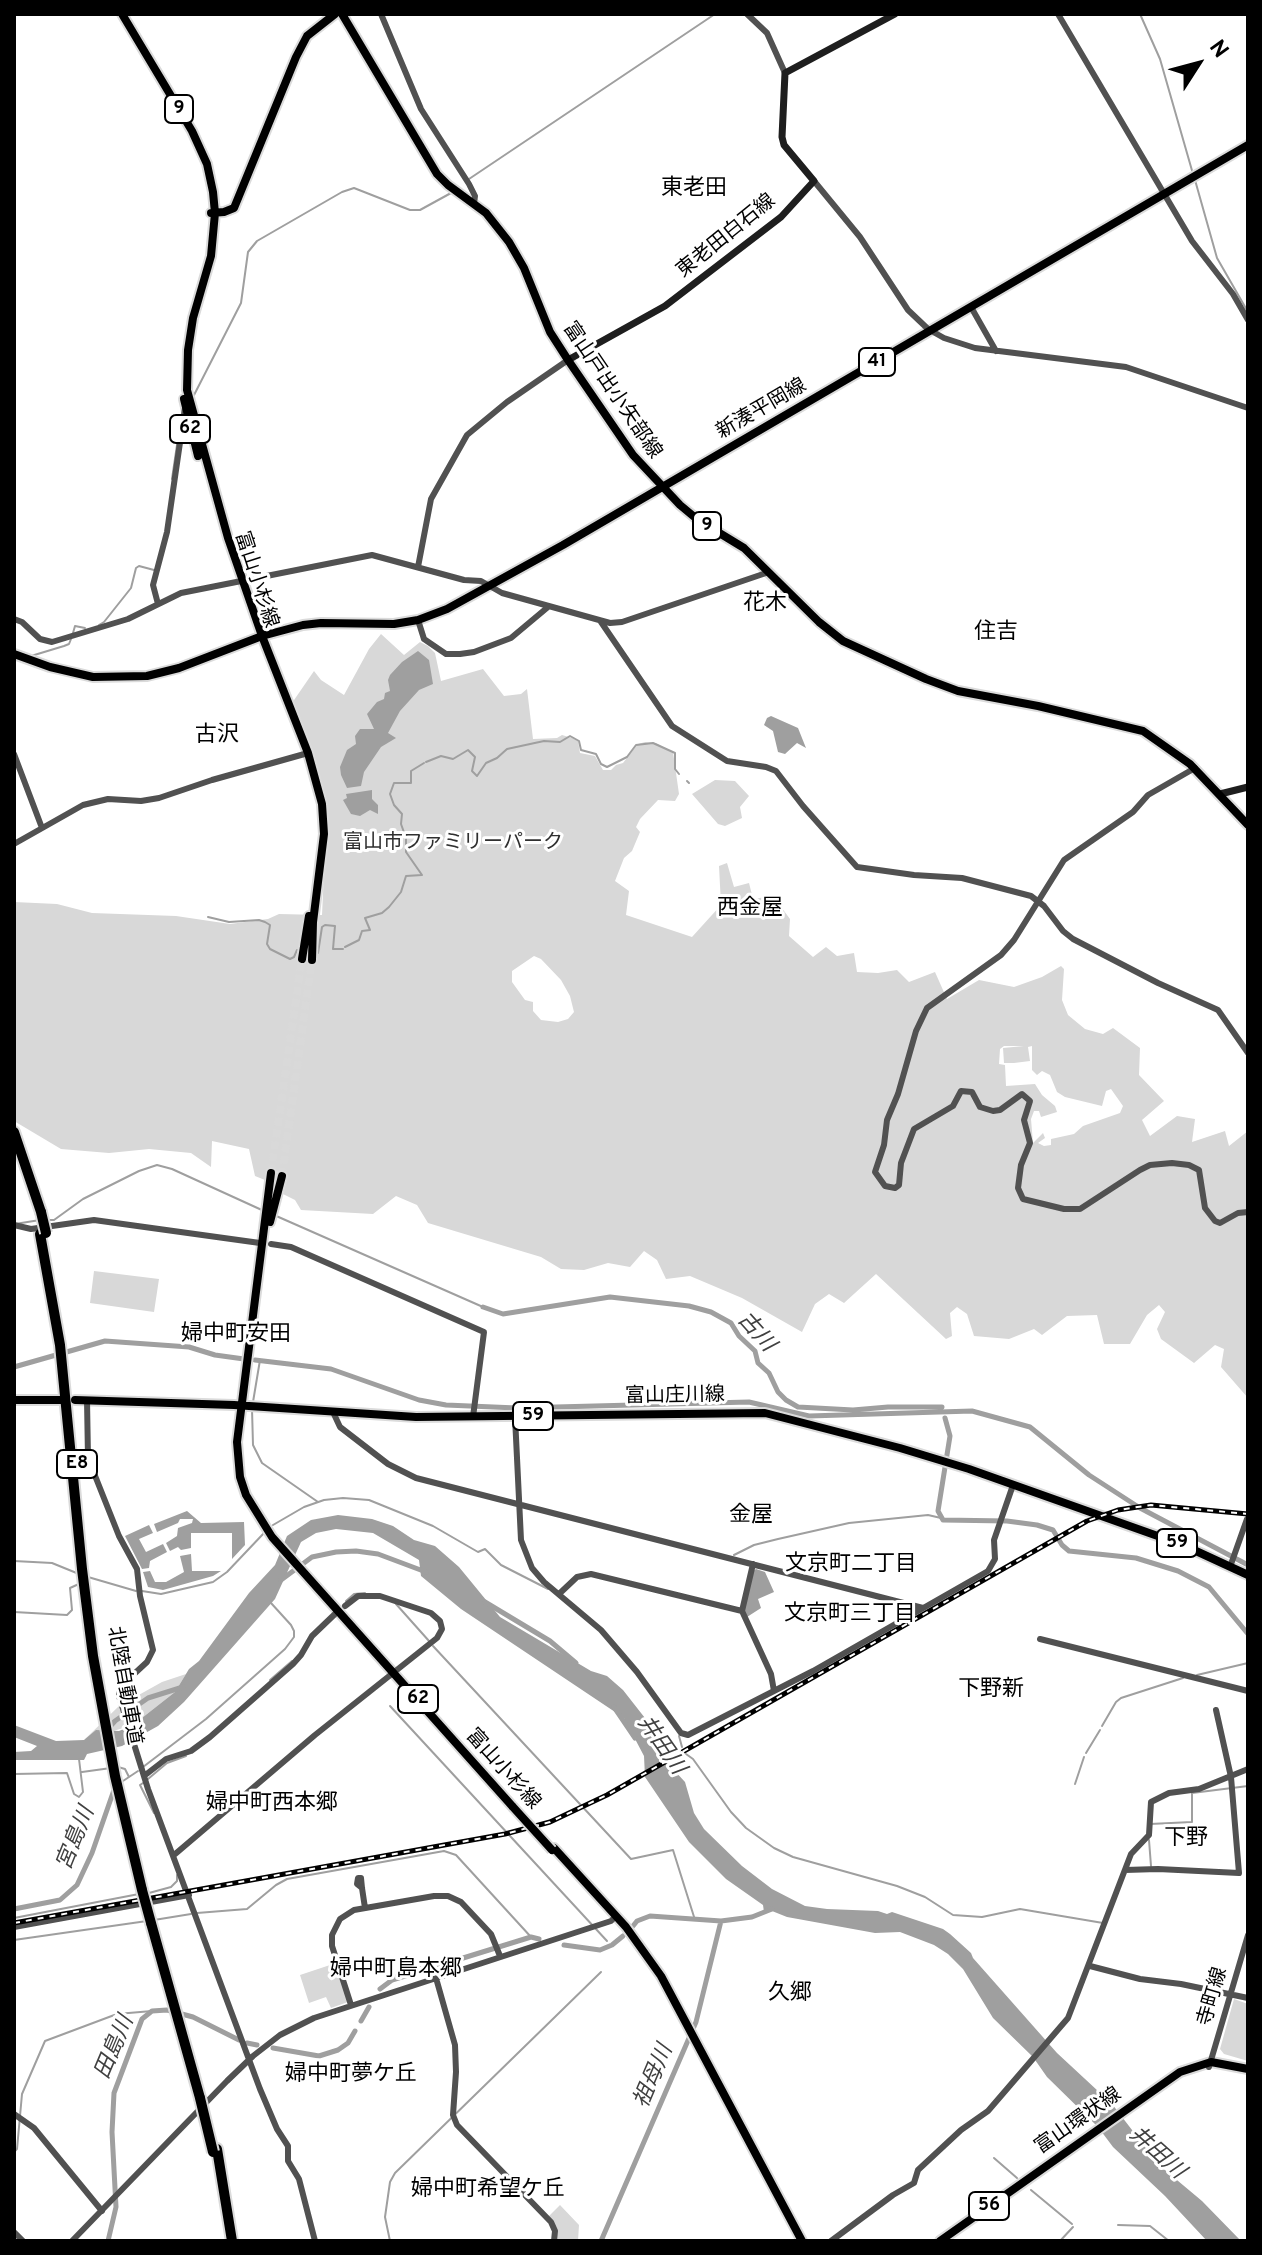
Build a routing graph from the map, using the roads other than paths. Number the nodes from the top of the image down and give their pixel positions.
1 (120, 14) edge
2 (335, 14) edge
3 (342, 14) edge
4 (381, 14) edge
5 (747, 14) edge
6 (895, 14) edge
7 (1058, 14) edge
8 (785, 73) junction
9 (1248, 145) edge
10 (814, 181) junction
11 (1164, 194) junction
12 (474, 203) junction
13 (212, 213) junction
14 (971, 307) junction
15 (1248, 320) edge
16 (931, 330) junction
17 (996, 351) junction
18 (568, 360) junction
19 (185, 408) junction
20 (1248, 408) edge
21 (662, 487) junction
22 (418, 567) junction
23 (769, 572) junction
24 (240, 580) junction
25 (490, 586) junction
26 (158, 604) junction
27 (548, 607) junction
28 (14, 619) edge
29 (418, 620) junction
30 (601, 622) junction
31 (262, 638) junction
32 (14, 656) edge
33 (14, 754) edge
34 (305, 754) junction
35 (1195, 768) junction
36 (1248, 787) edge
37 (1220, 794) junction
38 (1248, 825) edge
39 (42, 828) junction
40 (14, 844) edge
41 (1039, 901) junction
42 (307, 960) tunnel mouth
43 (1248, 1053) edge
44 (14, 1132) edge
45 (14, 1146) edge
46 (271, 1173) tunnel mouth
47 (282, 1176) tunnel mouth
48 (1248, 1212) edge
49 (38, 1213) junction
50 (269, 1213) junction
51 (16, 1226) edge
52 (260, 1243) dead end
53 (271, 1244) dead end
54 (14, 1400) edge
55 (63, 1400) dead end
56 (75, 1400) dead end
57 (87, 1400) junction
58 (243, 1406) junction
59 (473, 1410) junction
60 (333, 1412) junction
61 (515, 1417) junction
62 (1013, 1485) junction
63 (518, 1504) junction
64 (1247, 1519) edge
65 (1232, 1561) junction
66 (753, 1564) junction
67 (1248, 1575) edge
68 (559, 1594) junction
69 (345, 1606) dead end
70 (923, 1608) junction
71 (742, 1611) junction
72 (336, 1613) dead end
73 (1040, 1639) dead end
74 (395, 1670) junction
75 (774, 1691) junction
76 (1248, 1691) edge
77 (1216, 1710) dead end
78 (1248, 1769) edge
79 (144, 1776) junction
80 (1231, 1777) junction
81 (174, 1855) junction
82 (1125, 1870) junction
83 (362, 1888) dead end
84 (189, 1895) junction
85 (365, 1908) junction
86 (615, 1918) junction
87 (14, 1927) edge
88 (1248, 1935) edge
89 (498, 1950) junction
90 (1090, 1966) junction
91 (436, 1978) junction
92 (1231, 1994) junction
93 (1248, 1998) edge
94 (351, 2005) junction
95 (249, 2059) junction
96 (1210, 2065) junction
97 (1248, 2070) edge
98 (14, 2114) edge
99 (102, 2211) junction
100 (14, 2232) edge
101 (23, 2241) edge
102 (72, 2241) edge
103 (230, 2241) edge
104 (315, 2241) edge
105 (554, 2241) edge
106 (801, 2241) edge
107 (831, 2241) edge
108 (943, 2241) edge

1 - 13 main road, 9
2 - 13 main road
3 - 12 main road, 富山戸出小矢部線 / 9
4 - 12 street
5 - 8 street
6 - 8 main road
7 - 11 street
8 - 10 main road
9 - 11 main road, 新湊平岡線 / 41
10 - 16 street
10 - 18 main road, 東老田白石線
11 - 14 main road, 新湊平岡線 / 41
11 - 15 street
12 - 18 main road, 富山戸出小矢部線 / 9
13 - 19 main road, 富山小杉線 / 62
13 - 24 main road, 富山小杉線 / 62
14 - 16 main road, 新湊平岡線 / 41
14 - 17 street
16 - 17 street
16 - 21 main road, 新湊平岡線 / 41
17 - 20 street
18 - 21 main road, 富山戸出小矢部線 / 9
18 - 22 street
19 - 24 main road, 富山小杉線 / 62
19 - 26 street
21 - 23 main road, 富山戸出小矢部線 / 9
21 - 25 main road, 新湊平岡線 / 41
22 - 24 street
22 - 25 street
23 - 30 street
23 - 35 main road, 富山戸出小矢部線 / 9
24 - 26 street
24 - 31 main road, 富山小杉線 / 62
25 - 27 street
25 - 29 main road, 新湊平岡線 / 41
26 - 28 street
27 - 29 street
27 - 30 street
29 - 31 main road, 新湊平岡線 / 41
30 - 41 street
31 - 32 main road, 新湊平岡線 / 41
31 - 34 main road, 富山小杉線 / 62
33 - 39 street
34 - 39 street
34 - 42 main road, 富山小杉線 / 62
35 - 37 main road, 富山戸出小矢部線 / 9
35 - 41 street
36 - 37 main road
37 - 38 main road, 富山戸出小矢部線 / 9
39 - 40 street
41 - 43 street
41 - 48 street
44 - 49 highway, 北陸自動車道 / E8
45 - 49 highway, 北陸自動車道 / E8
46 - 50 main road, 富山小杉線 / 62
47 - 50 main road, 富山小杉線 / 62
49 - 103 highway, 北陸自動車道 / E8, bridge
50 - 58 main road, 富山小杉線 / 62
51 - 52 street
53 - 59 street
54 - 55 main road
56 - 57 main road, 富山庄川線 / 59
57 - 58 main road, 富山庄川線 / 59
57 - 79 street
58 - 60 main road, 富山庄川線 / 59
58 - 74 main road, 富山小杉線 / 62
59 - 60 main road, 富山庄川線 / 59
59 - 61 main road, 富山庄川線 / 59
60 - 63 street
61 - 62 main road, 富山庄川線 / 59
61 - 63 street
62 - 65 main road, 富山庄川線 / 59
62 - 70 street
63 - 66 street
63 - 68 street
64 - 65 street
65 - 67 main road, 富山庄川線 / 59
66 - 70 street
66 - 71 street
68 - 71 street
68 - 75 street
69 - 74 street
70 - 75 street
71 - 75 street
72 - 79 street
73 - 76 street
74 - 81 street
74 - 86 main road, 富山小杉線 / 62, bridge
77 - 80 street
78 - 80 street
79 - 81 street
80 - 82 street
80 - 82 street
81 - 84 street
82 - 90 street
83 - 85 street
84 - 87 street
84 - 95 street
85 - 89 street
85 - 94 street
86 - 89 street
86 - 106 main road, 富山小杉線 / 62
88 - 92 street, 寺町線
89 - 91 street
90 - 92 street
90 - 107 street
91 - 94 street
91 - 105 street
92 - 93 street
92 - 96 street, 寺町線
94 - 95 street
95 - 99 street
95 - 104 street
96 - 97 main road, 富山環状線 / 56
96 - 108 main road, 富山環状線 / 56
98 - 99 street
99 - 102 street
100 - 101 street

